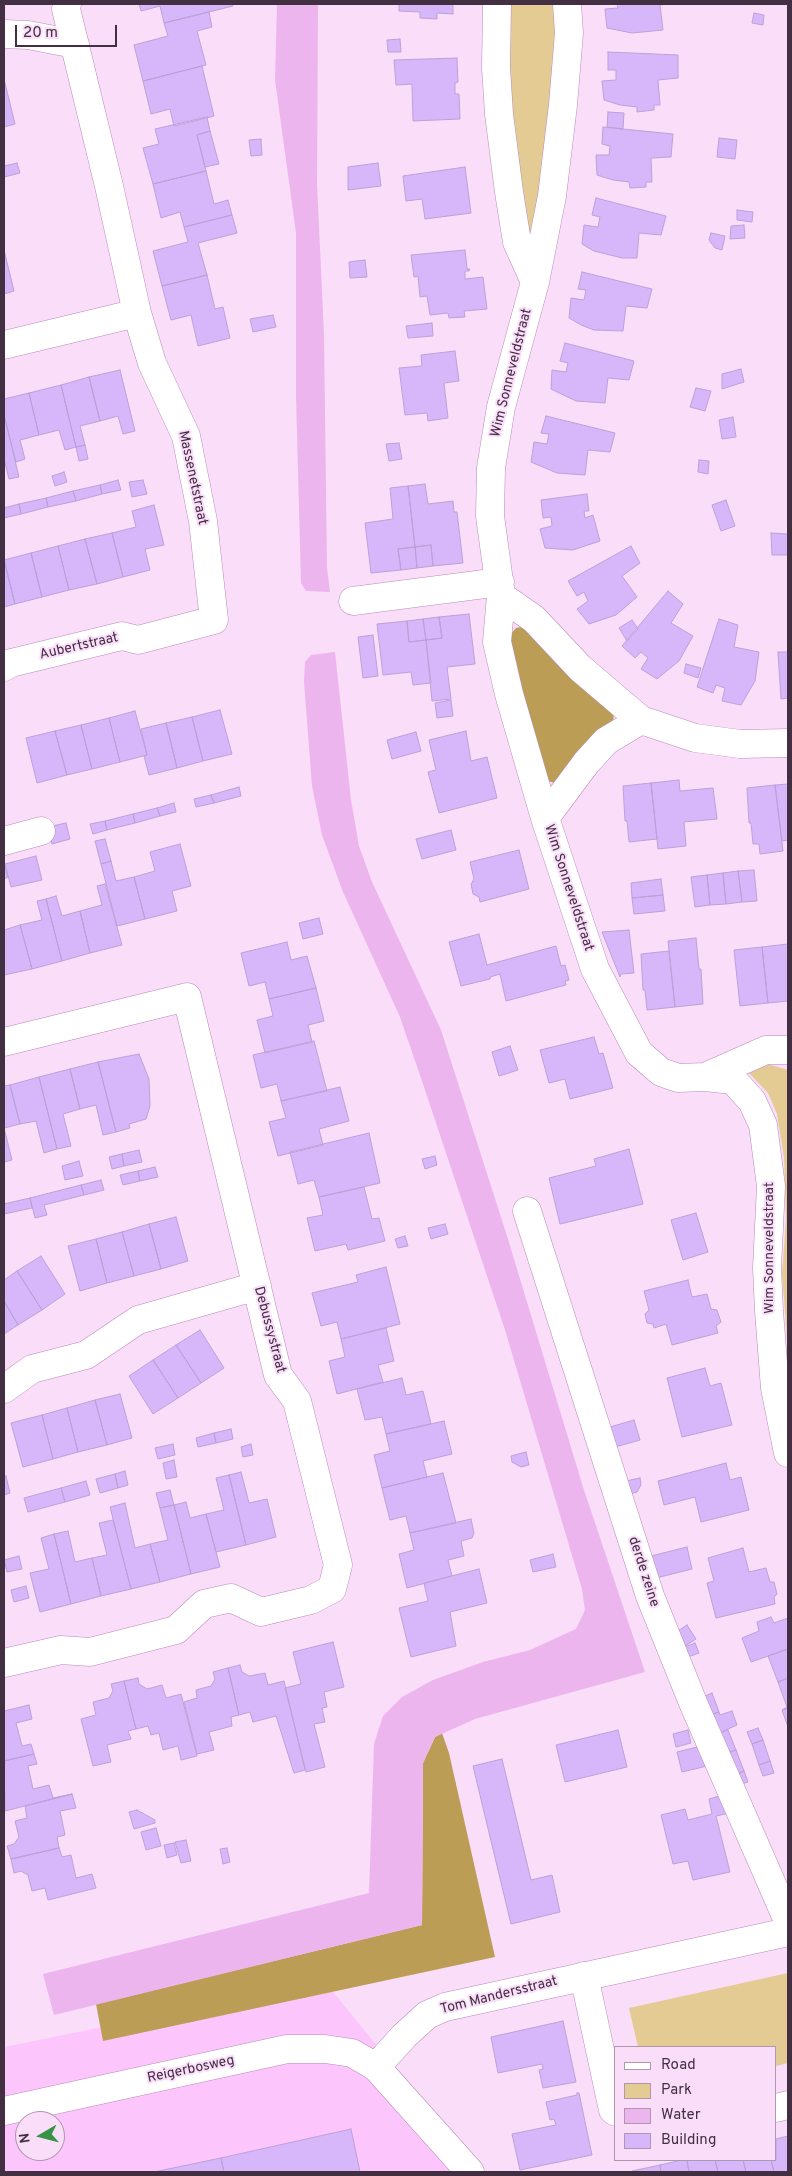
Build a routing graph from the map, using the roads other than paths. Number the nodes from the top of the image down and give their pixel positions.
1 (67, 4) edge
2 (496, 4) edge
3 (567, 4) edge
4 (4, 34) edge
5 (75, 44) junction
6 (535, 282) junction
7 (137, 313) junction
8 (4, 345) edge
9 (501, 589) junction
10 (353, 601) dead end
11 (214, 620) joint
12 (4, 667) edge
13 (641, 720) junction
14 (788, 743) edge
15 (545, 818) junction
16 (41, 831) dead end
17 (4, 841) edge
18 (4, 1042) edge
19 (788, 1050) edge
20 (705, 1077) junction
21 (527, 1211) dead end
22 (257, 1286) junction
23 (4, 1388) edge
24 (788, 1453) edge
25 (4, 1663) edge
26 (788, 1921) edge
27 (788, 1932) edge
28 (584, 1976) junction
29 (376, 2067) junction
30 (4, 2111) edge
31 (614, 2111) edge
32 (470, 2172) edge

1 - 5 street, Massenetstraat
2 - 6 street
3 - 6 street, Wim Sonneveldstraat
4 - 5 street
5 - 7 street, Massenetstraat
6 - 9 street, Wim Sonneveldstraat
7 - 8 street
7 - 11 street, Massenetstraat
9 - 10 street
9 - 13 street
9 - 15 street, Wim Sonneveldstraat
11 - 12 street, Aubertstraat
13 - 14 street
13 - 15 street, Wim Sonneveldstraat
15 - 20 street, Wim Sonneveldstraat
16 - 17 street
18 - 22 street, Debussystraat
19 - 20 street, Wim Sonneveldstraat
20 - 24 street, Wim Sonneveldstraat
21 - 26 street, derde zeine
22 - 23 street
22 - 25 street, Debussystraat
27 - 28 street, Tom Mandersstraat
28 - 29 street, Tom Mandersstraat
28 - 31 street
29 - 30 street, Reigerbosweg
29 - 32 street, Reigerbosweg

